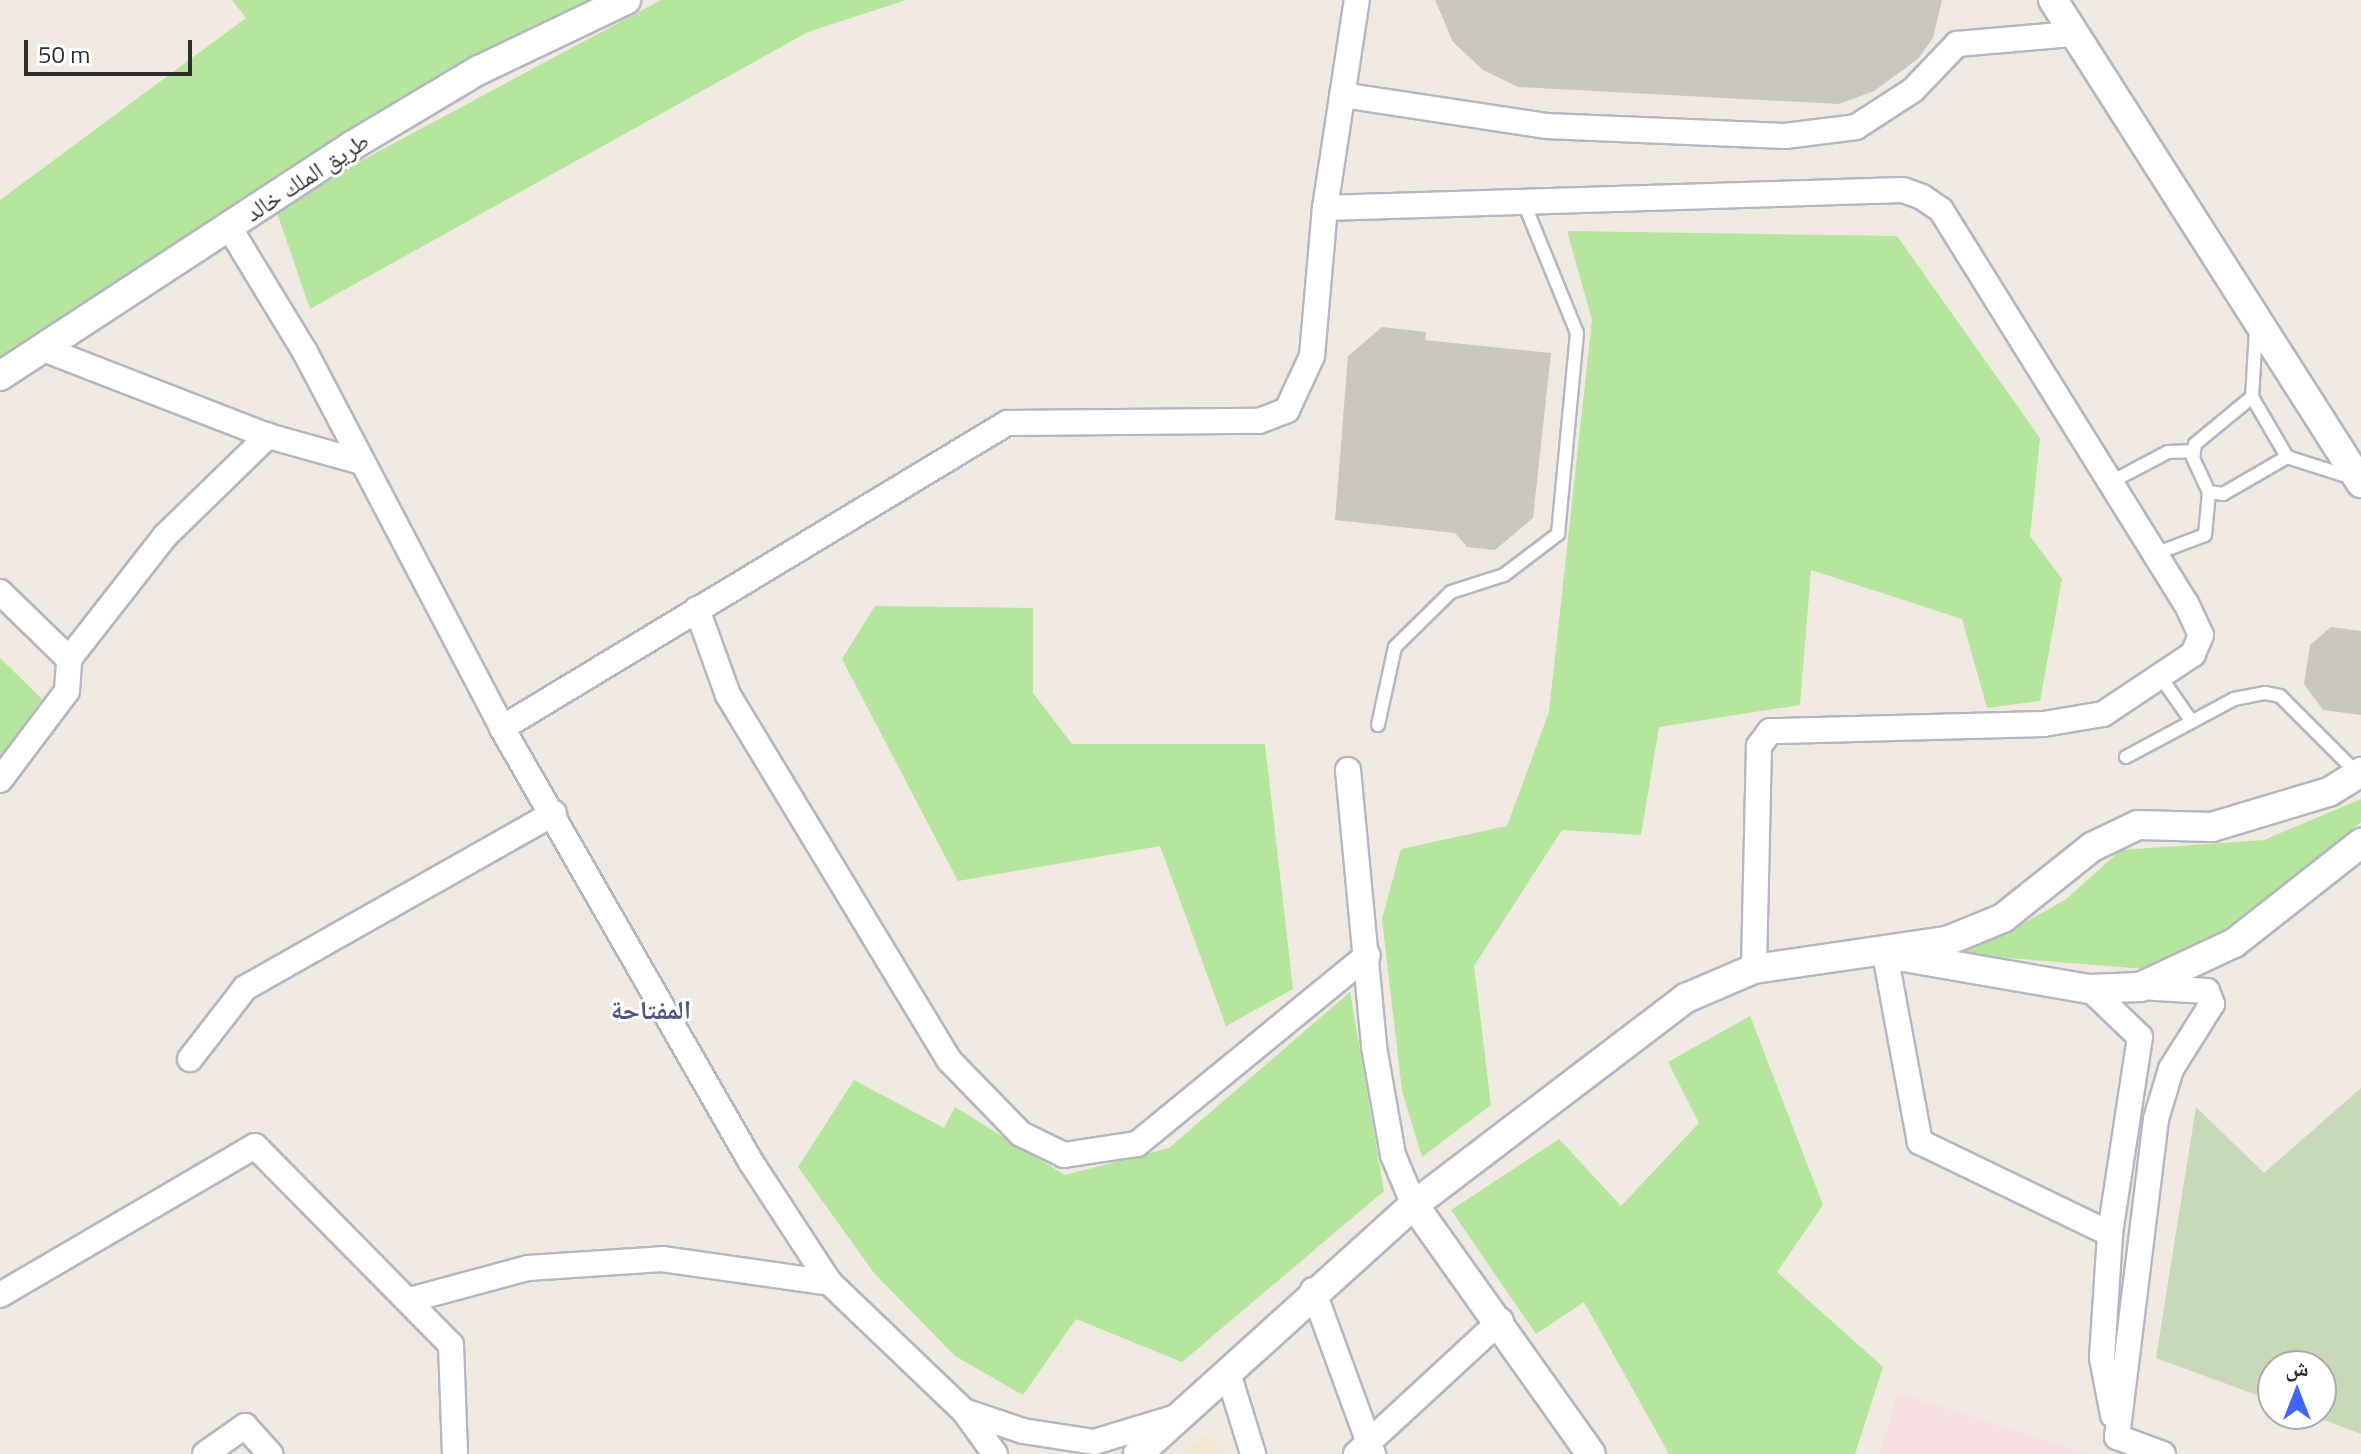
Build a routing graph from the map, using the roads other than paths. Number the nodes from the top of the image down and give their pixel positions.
1 (626, 0) edge
2 (1357, 0) edge
3 (2053, 0) edge
4 (2072, 34) junction
5 (1342, 95) junction
6 (1523, 201) junction
7 (1325, 208) junction
8 (229, 227) junction
9 (2257, 323) junction
10 (41, 348) junction
11 (0, 376) edge
12 (2252, 397) junction
13 (268, 436) junction
14 (2192, 451) junction
15 (2287, 457) junction
16 (361, 462) junction
17 (2111, 482) junction
18 (2360, 482) edge
19 (2209, 492) junction
20 (2155, 554) junction
21 (0, 592) edge
22 (697, 609) junction
23 (69, 659) junction
24 (2162, 679) junction
25 (2192, 722) junction
26 (1378, 725) dead end
27 (502, 728) junction
28 (2126, 757) dead end
29 (1348, 770) dead end
30 (2360, 773) edge
31 (0, 780) edge
32 (554, 813) junction
33 (2361, 843) edge
34 (1885, 954) junction
35 (1368, 955) junction
36 (1754, 969) junction
37 (2140, 987) junction
38 (2090, 989) junction
39 (190, 1059) dead end
40 (1414, 1205) junction
41 (2110, 1234) junction
42 (830, 1283) junction
43 (1313, 1290) junction
44 (0, 1295) edge
45 (413, 1299) junction
46 (1501, 1320) junction
47 (1228, 1373) junction
48 (964, 1411) junction
49 (1175, 1417) junction
50 (2117, 1437) junction
51 (1366, 1450) edge
52 (205, 1454) edge
53 (270, 1454) edge
54 (455, 1454) edge
55 (995, 1454) edge
56 (1138, 1454) edge
57 (1253, 1454) edge
58 (1591, 1454) edge
59 (2163, 1454) edge

1 - 8 street, طريق الملك خالد
2 - 5 street
3 - 4 street
4 - 5 street
4 - 9 street
5 - 7 street
6 - 7 street
6 - 17 street
6 - 26 lane
7 - 22 street
8 - 10 street, طريق الملك خالد
8 - 16 street
9 - 12 lane
9 - 18 street
10 - 11 street, طريق الملك خالد
10 - 13 street
12 - 14 lane
12 - 15 lane
13 - 16 street
13 - 23 street
14 - 17 lane
14 - 19 lane
15 - 18 lane
15 - 19 lane
16 - 27 street
17 - 20 street
19 - 20 lane
20 - 24 street
21 - 23 street
22 - 27 street
22 - 35 street
23 - 31 street
24 - 25 lane
24 - 36 street
25 - 28 lane
25 - 30 lane
27 - 32 street
29 - 35 street
30 - 34 street
32 - 39 street
32 - 42 street
33 - 37 street
34 - 36 street
34 - 38 street
34 - 41 street
35 - 40 street
36 - 40 street
37 - 38 street
37 - 50 street
38 - 41 street
40 - 43 street
40 - 46 street
41 - 50 street
42 - 45 street
42 - 48 street
43 - 47 street
43 - 51 street
44 - 45 street
45 - 54 street
46 - 51 street
46 - 58 street
47 - 49 street
47 - 57 street
48 - 49 street
48 - 55 street
49 - 56 street
50 - 59 street
52 - 53 street

